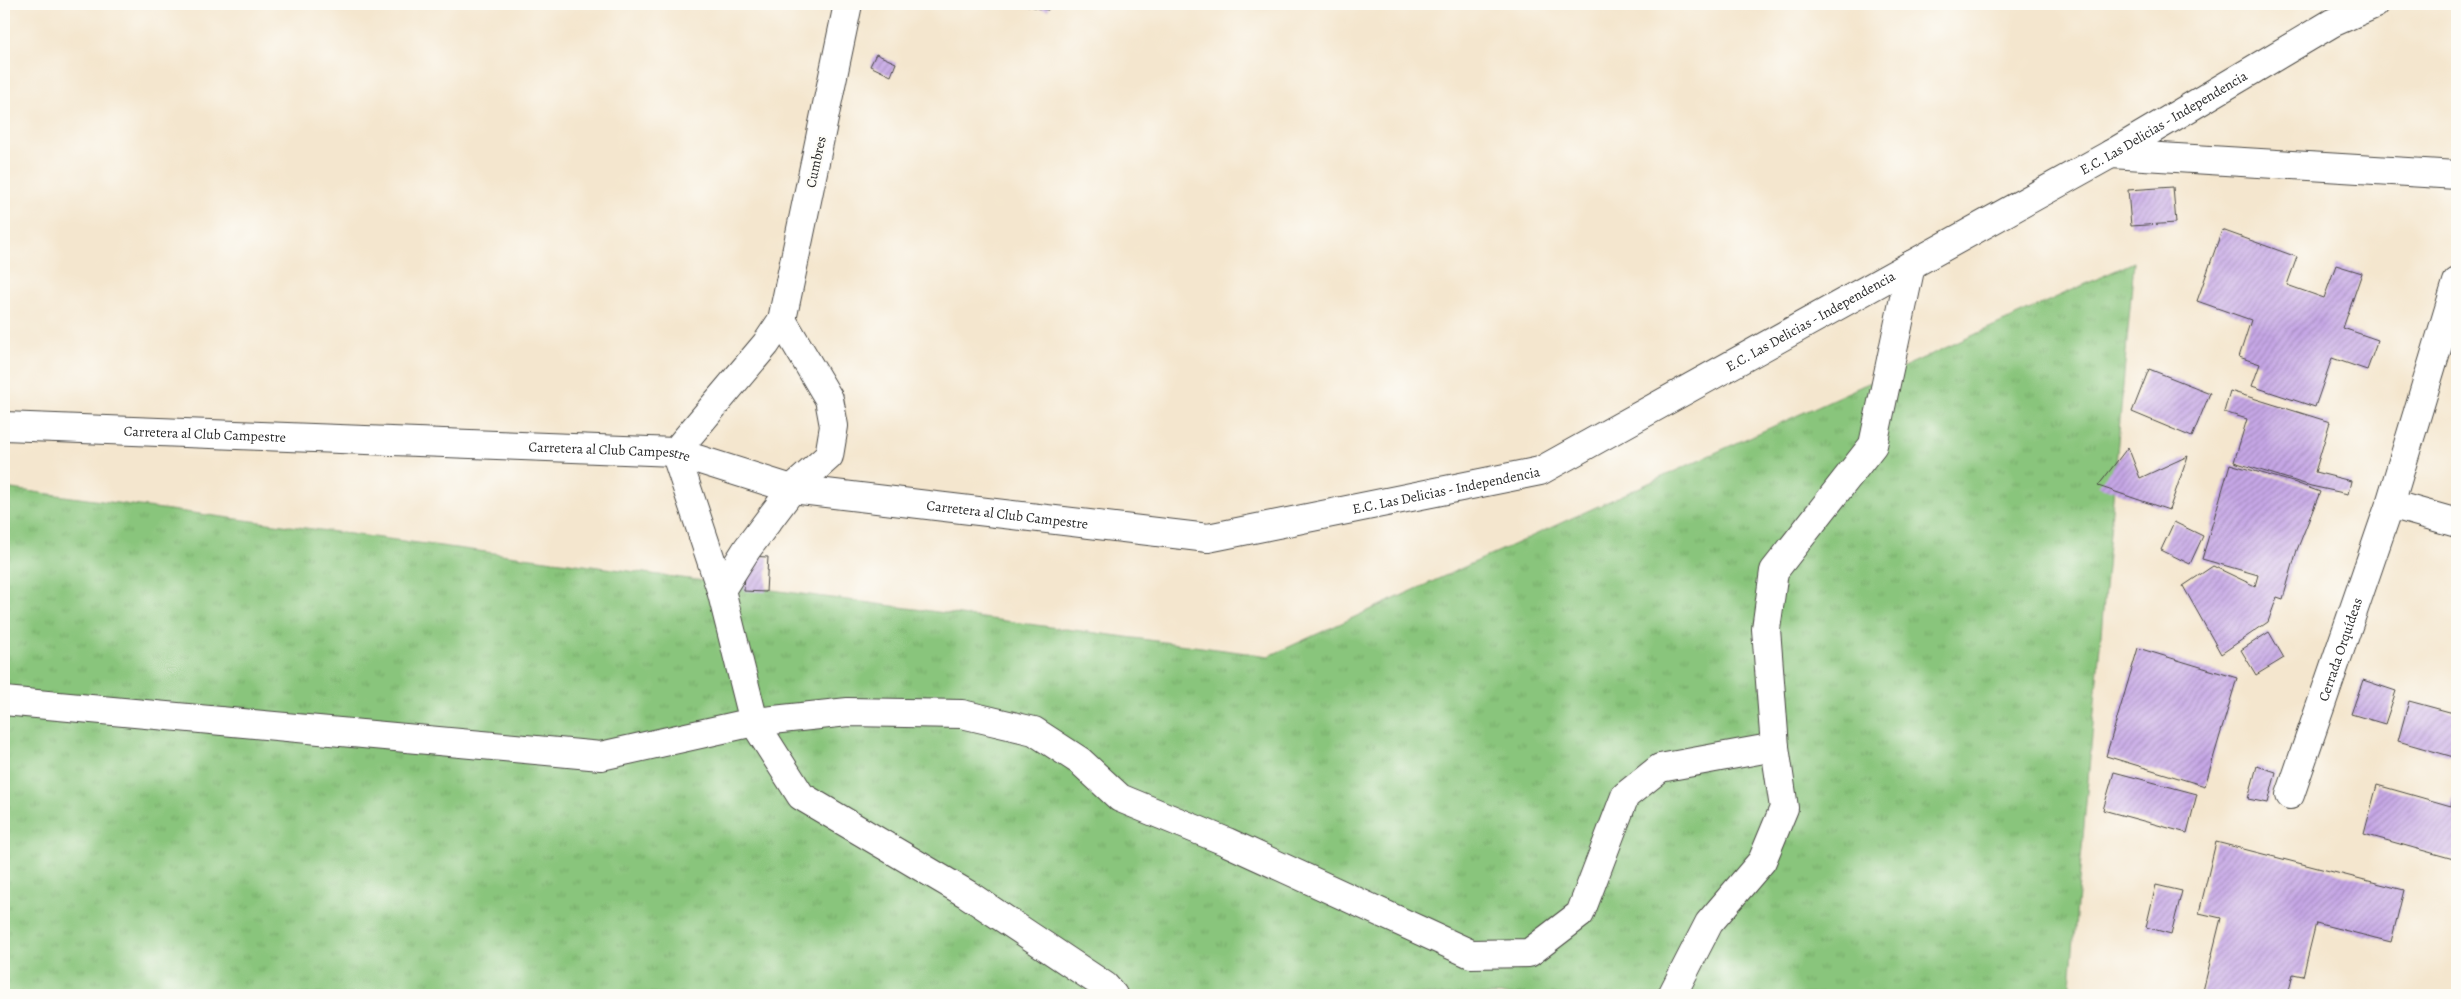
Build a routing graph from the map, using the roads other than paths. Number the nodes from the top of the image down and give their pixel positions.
1 (848, 4) edge
2 (2375, 4) edge
3 (2111, 154) junction
4 (2457, 175) edge
5 (1911, 265) junction
6 (2457, 282) edge
7 (782, 320) junction
8 (4, 426) edge
9 (675, 452) junction
10 (792, 489) junction
11 (2390, 504) junction
12 (2457, 523) edge
13 (1208, 538) joint
14 (721, 590) junction
15 (4, 701) edge
16 (754, 722) junction
17 (1775, 746) junction
18 (2290, 796) dead end
19 (1113, 995) edge
20 (1672, 995) edge

1 - 7 street, Cumbres
2 - 3 street, E.C. Las Delicias - Independencia
3 - 4 street
3 - 5 street, E.C. Las Delicias - Independencia
5 - 13 street, E.C. Las Delicias - Independencia
5 - 17 street
6 - 11 street, Cerrada Orquídeas
7 - 9 street, Cumbres
7 - 10 street
8 - 9 street, Carretera al Club Campestre
9 - 10 street, Carretera al Club Campestre
9 - 14 street
10 - 13 street, Carretera al Club Campestre
10 - 14 street
11 - 12 street
11 - 18 street, Cerrada Orquídeas
14 - 16 street
15 - 16 street
16 - 17 street
16 - 19 street
17 - 20 street

